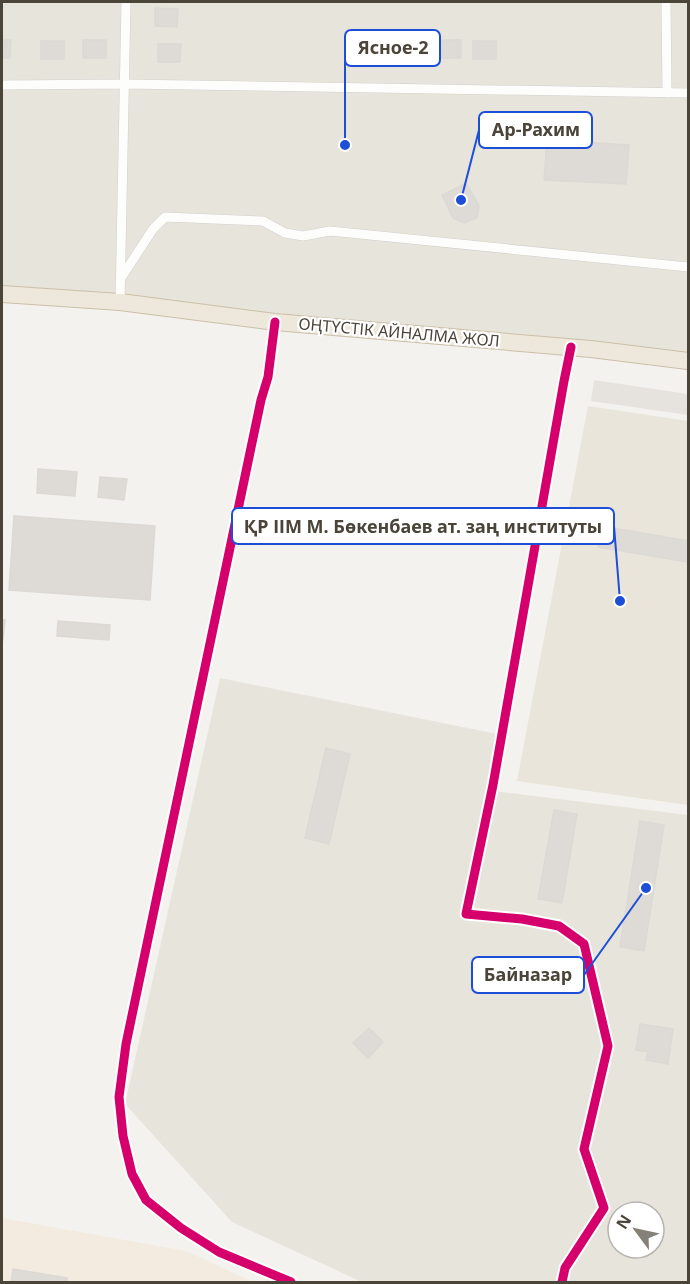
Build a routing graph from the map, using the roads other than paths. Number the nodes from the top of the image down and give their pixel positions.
1 (126, 2) edge
2 (666, 2) edge
3 (125, 84) junction
4 (2, 85) edge
5 (667, 93) junction
6 (688, 93) edge
7 (688, 267) edge
8 (121, 278) junction
9 (2, 294) edge
10 (120, 302) junction
11 (275, 322) junction
12 (571, 347) junction
13 (688, 361) edge
14 (291, 1282) edge
15 (562, 1282) edge

1 - 3 street
2 - 5 street
3 - 4 street
3 - 5 street
3 - 8 street
5 - 6 street
7 - 8 street
8 - 10 street
9 - 10 highway, ОҢТҮСТІК АЙНАЛМА ЖОЛ
10 - 11 highway, ОҢТҮСТІК АЙНАЛМА ЖОЛ
11 - 12 highway, ОҢТҮСТІК АЙНАЛМА ЖОЛ
11 - 14 street
12 - 13 highway, ОҢТҮСТІК АЙНАЛМА ЖОЛ
12 - 15 street

